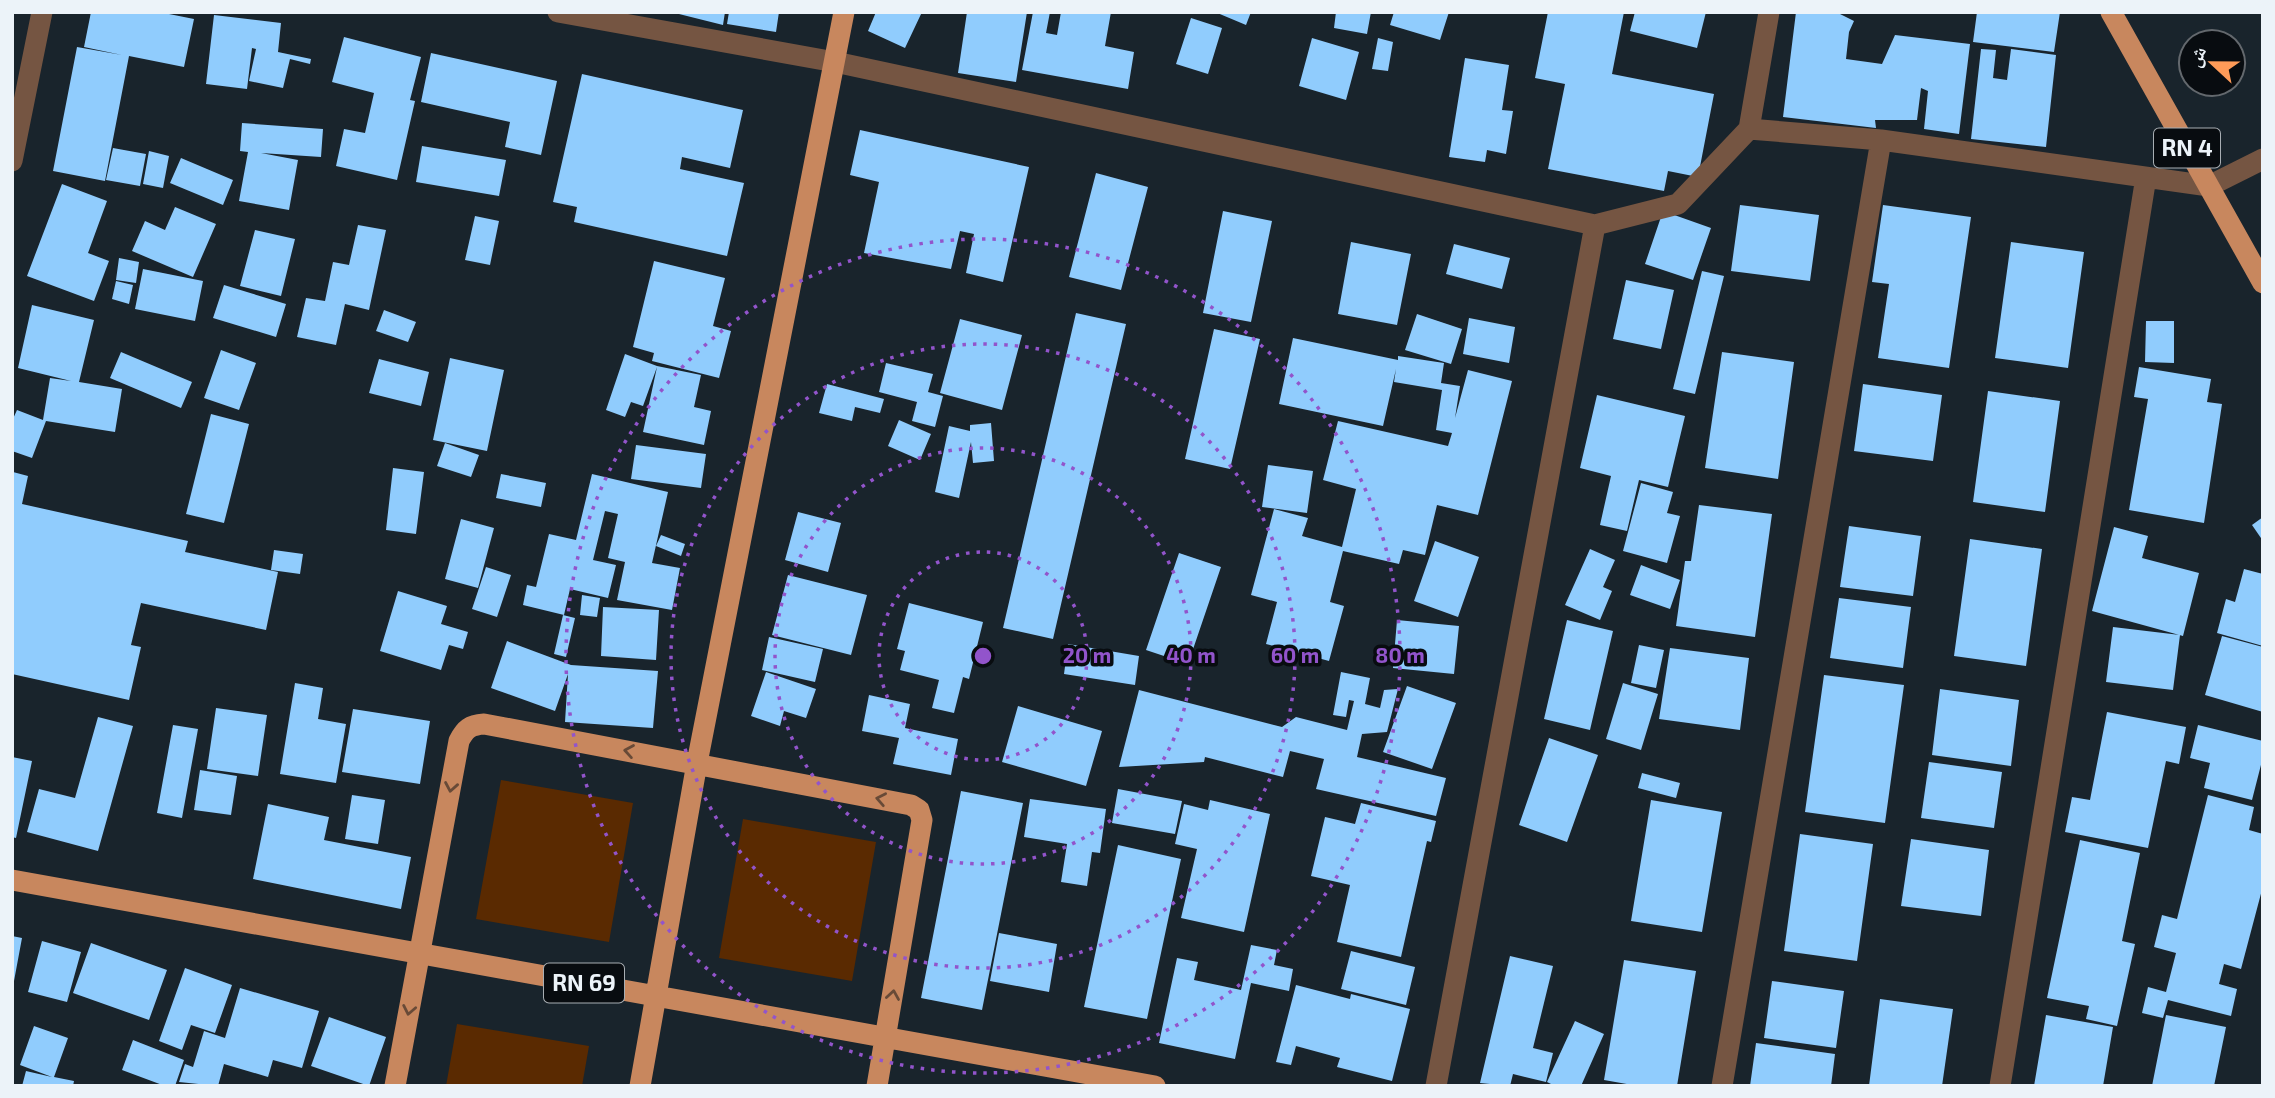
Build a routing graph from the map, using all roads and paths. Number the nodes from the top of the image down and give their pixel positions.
1 (42, 12) edge
2 (558, 12) edge
3 (844, 12) edge
4 (1769, 12) edge
5 (2111, 12) edge
6 (835, 62) junction
7 (1749, 128) junction
8 (1881, 140) junction
9 (2263, 159) edge
10 (12, 161) edge
11 (2146, 177) junction
12 (2209, 186) junction
13 (1595, 225) junction
14 (2263, 283) edge
15 (697, 763) junction
16 (12, 880) edge
17 (421, 953) junction
18 (656, 996) junction
19 (886, 1038) junction
20 (395, 1086) edge
21 (640, 1086) edge
22 (877, 1086) edge
23 (1155, 1086) edge
24 (1436, 1086) edge
25 (1722, 1086) edge
26 (2000, 1086) edge

1 - 10 street
2 - 6 street
3 - 6 main road
4 - 7 street
5 - 12 main road, RN 4
6 - 13 street
6 - 15 main road
7 - 8 street
7 - 13 street
8 - 11 street
8 - 25 street
9 - 12 street
11 - 12 street
11 - 26 street
12 - 14 main road, RN 4
13 - 24 street
15 -> 17 main road
15 - 18 main road
19 -> 15 main road
16 - 17 main road, RN 69
17 - 18 main road, RN 69
17 -> 20 main road
18 - 19 main road, RN 69
18 - 21 main road
19 - 22 main road
19 - 23 main road, RN 69

